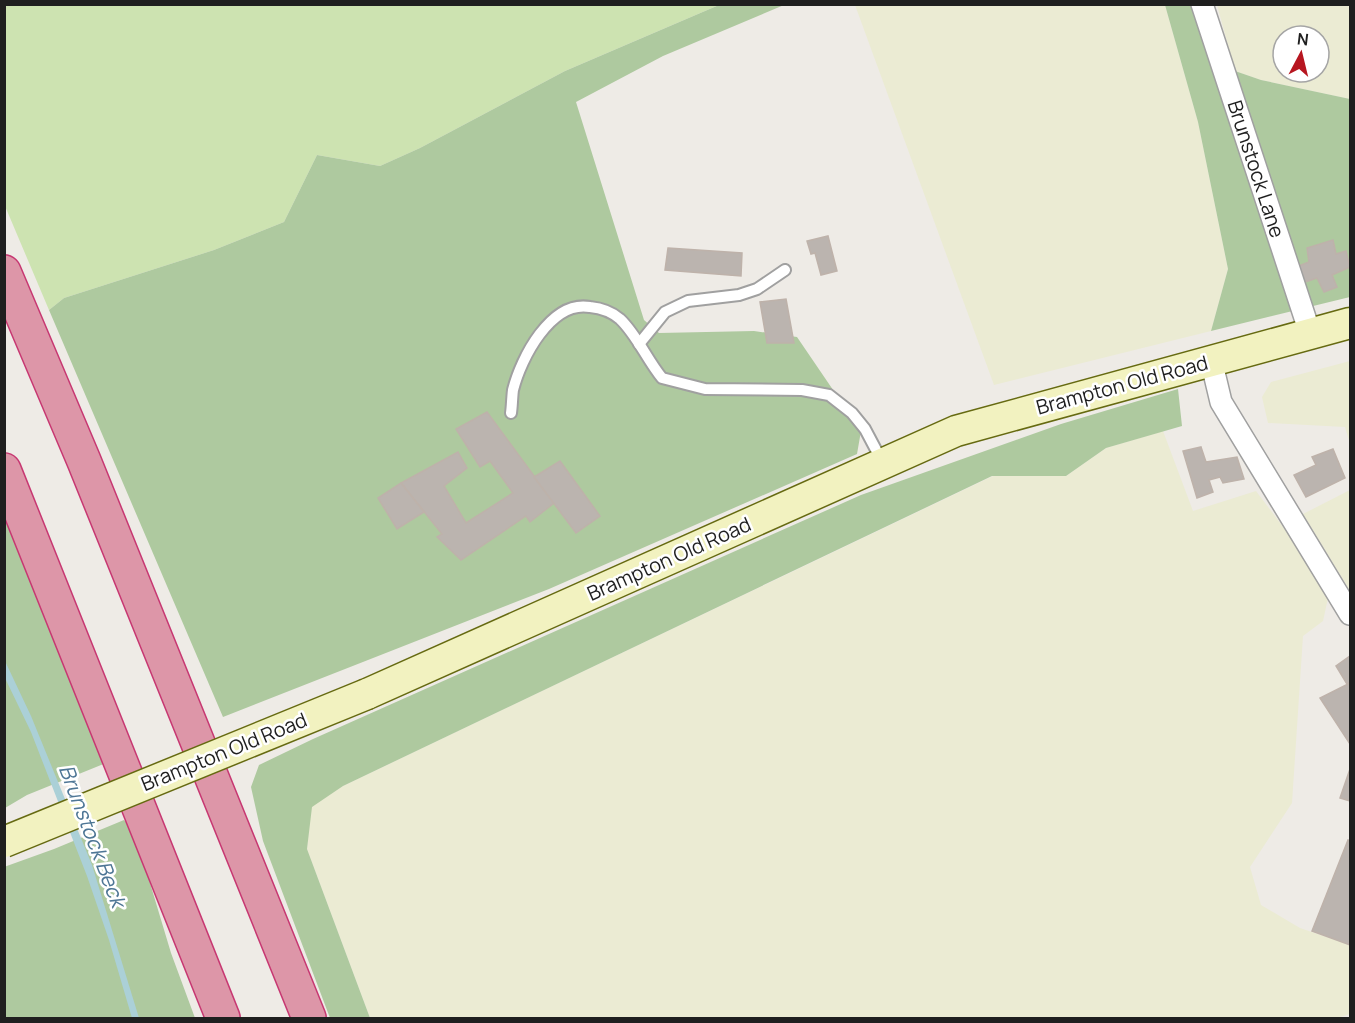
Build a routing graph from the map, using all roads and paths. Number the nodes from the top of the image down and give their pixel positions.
1 (1202, 4) edge
2 (785, 270) dead end
3 (4, 272) edge
4 (1350, 323) edge
5 (1310, 333) junction
6 (639, 344) junction
7 (1211, 360) junction
8 (511, 413) dead end
9 (883, 463) junction
10 (4, 470) edge
11 (1350, 614) edge
12 (4, 842) edge
13 (223, 1018) edge
14 (309, 1018) edge

1 - 5 street, Brunstock Lane
2 - 6 lane
3 - 14 highway
4 - 5 main road, Brampton Old Road
5 - 7 main road, Brampton Old Road
6 - 8 lane
6 - 9 lane
7 - 9 main road, Brampton Old Road
7 - 11 street
9 - 12 main road, Brampton Old Road, bridge
10 - 13 highway

